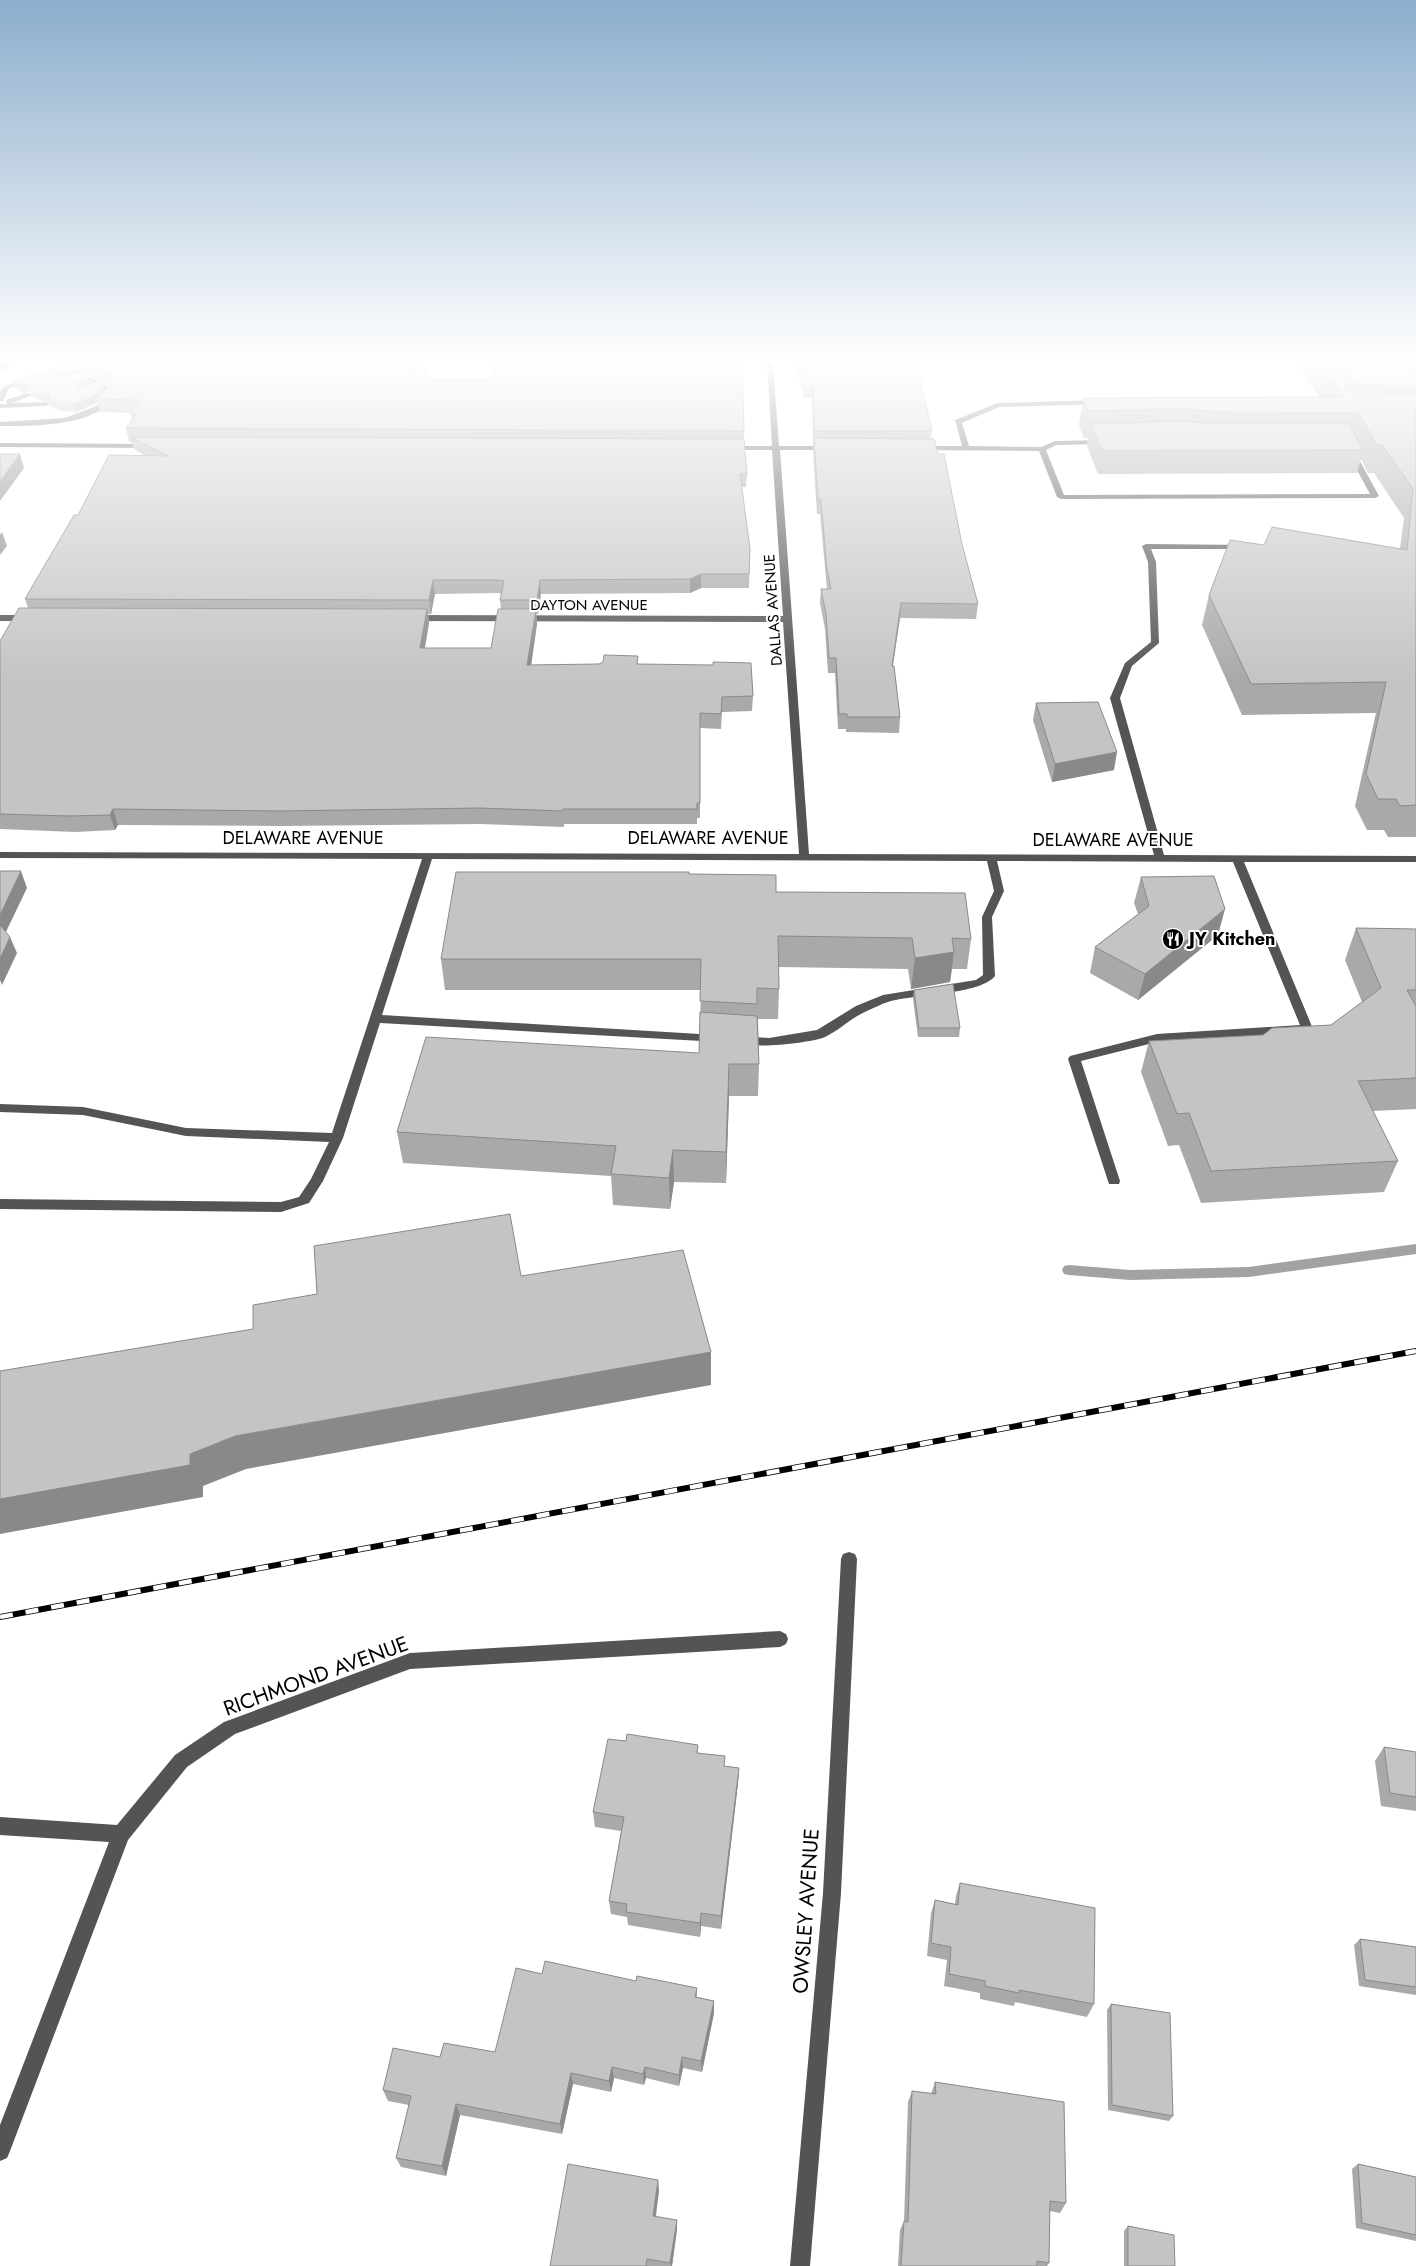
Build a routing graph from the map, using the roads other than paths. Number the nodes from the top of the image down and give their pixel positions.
1 (777, 469) edge
2 (1050, 469) edge
3 (1360, 469) edge
4 (1253, 547) edge
5 (0, 618) edge
6 (40, 618) edge
7 (398, 618) edge
8 (787, 619) junction
9 (0, 855) edge
10 (428, 856) junction
11 (804, 856) junction
12 (991, 857) junction
13 (1160, 858) junction
14 (1238, 858) junction
15 (1416, 859) edge
16 (376, 1019) junction
17 (0, 1108) edge
18 (337, 1138) junction
19 (1114, 1181) dead end
20 (0, 1204) edge
21 (849, 1560) dead end
22 (780, 1639) dead end
23 (0, 1826) edge
24 (121, 1834) junction
25 (0, 2151) edge
26 (800, 2266) edge

1 - 8 street, DALLAS AVENUE
2 - 3 street
4 - 13 street
5 - 6 street
7 - 8 street, DAYTON AVENUE
8 - 11 street, DALLAS AVENUE
9 - 10 street, DELAWARE AVENUE
10 - 11 street, DELAWARE AVENUE
10 - 16 street
11 - 12 street, DELAWARE AVENUE
12 - 13 street, DELAWARE AVENUE
12 - 16 street
13 - 14 street, DELAWARE AVENUE
14 - 15 street, DELAWARE AVENUE
14 - 19 street
16 - 18 street
17 - 18 street
18 - 20 street
21 - 26 street, OWSLEY AVENUE
22 - 24 street, RICHMOND AVENUE
23 - 24 street
24 - 25 street, RICHMOND AVENUE

